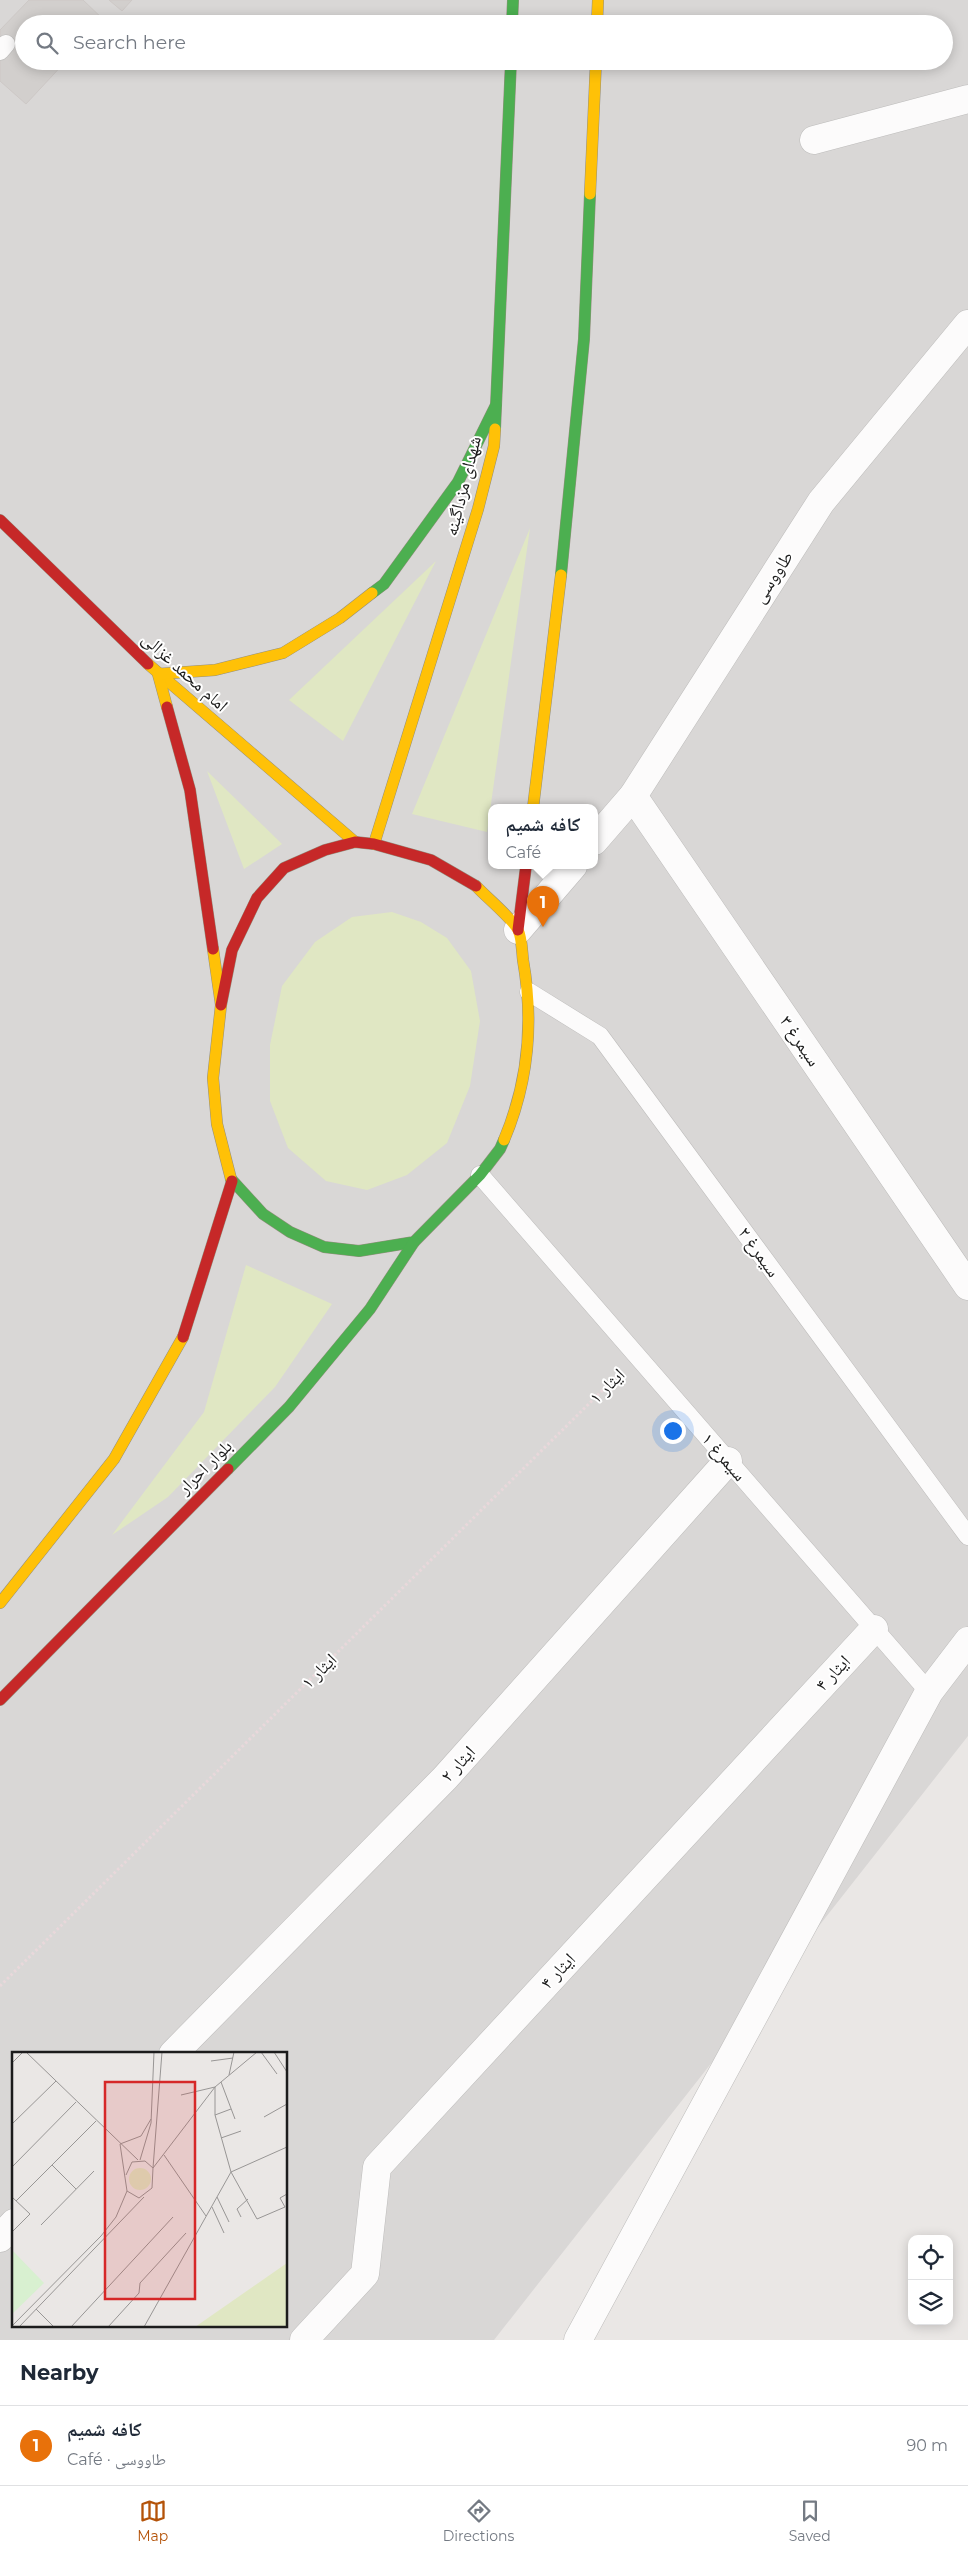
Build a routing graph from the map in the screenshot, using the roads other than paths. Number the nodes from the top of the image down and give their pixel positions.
1 (513, 0) edge
2 (598, 0) edge
3 (512, 15) edge
4 (597, 15) edge
5 (511, 70) edge
6 (596, 70) edge
7 (968, 99) edge
8 (814, 140) dead end
9 (968, 324) edge
10 (496, 405) junction
11 (0, 520) edge
12 (158, 674) junction
13 (633, 796) junction
14 (533, 804) edge
15 (598, 836) edge
16 (355, 842) junction
17 (374, 844) junction
18 (526, 869) edge
19 (570, 869) edge
20 (518, 930) junction
21 (529, 992) junction
22 (221, 1005) junction
23 (480, 1176) junction
24 (232, 1181) junction
25 (414, 1242) junction
26 (968, 1286) edge
27 (728, 1461) junction
28 (968, 1536) edge
29 (0, 1603) edge
30 (874, 1629) junction
31 (968, 1641) edge
32 (929, 1692) junction
33 (0, 1700) edge
34 (175, 2052) edge
35 (12, 2225) edge
36 (0, 2238) edge
37 (304, 2340) edge
38 (578, 2340) edge

1 - 3 street
2 - 4 street
5 - 10 street, شهدای مزداگینه
6 - 14 street
7 - 8 street
9 - 13 street, طاووسی
10 - 12 street
10 - 17 street, شهدای مزداگینه
11 - 12 street, امام محمد غزالی
12 - 16 street, امام محمد غزالی
12 - 22 street
13 - 15 street, طاووسی
13 - 26 street, سیمرغ ۳
16 - 17 street
16 - 22 street
17 - 20 street
18 - 20 street
19 - 20 street
20 - 21 street, بلوار احرار
21 - 23 street, بلوار احرار
21 - 28 lane, سیمرغ ۲
22 - 24 street
23 - 25 street, بلوار احرار
23 - 27 lane, سیمرغ ۱
24 - 25 street
24 - 29 street
25 - 33 street, بلوار احرار
27 - 30 lane, سیمرغ ۱
27 - 34 street, ایثار ۲
30 - 32 lane, سیمرغ ۱
30 - 37 street, ایثار ۴
31 - 32 street
32 - 38 street
35 - 36 street

